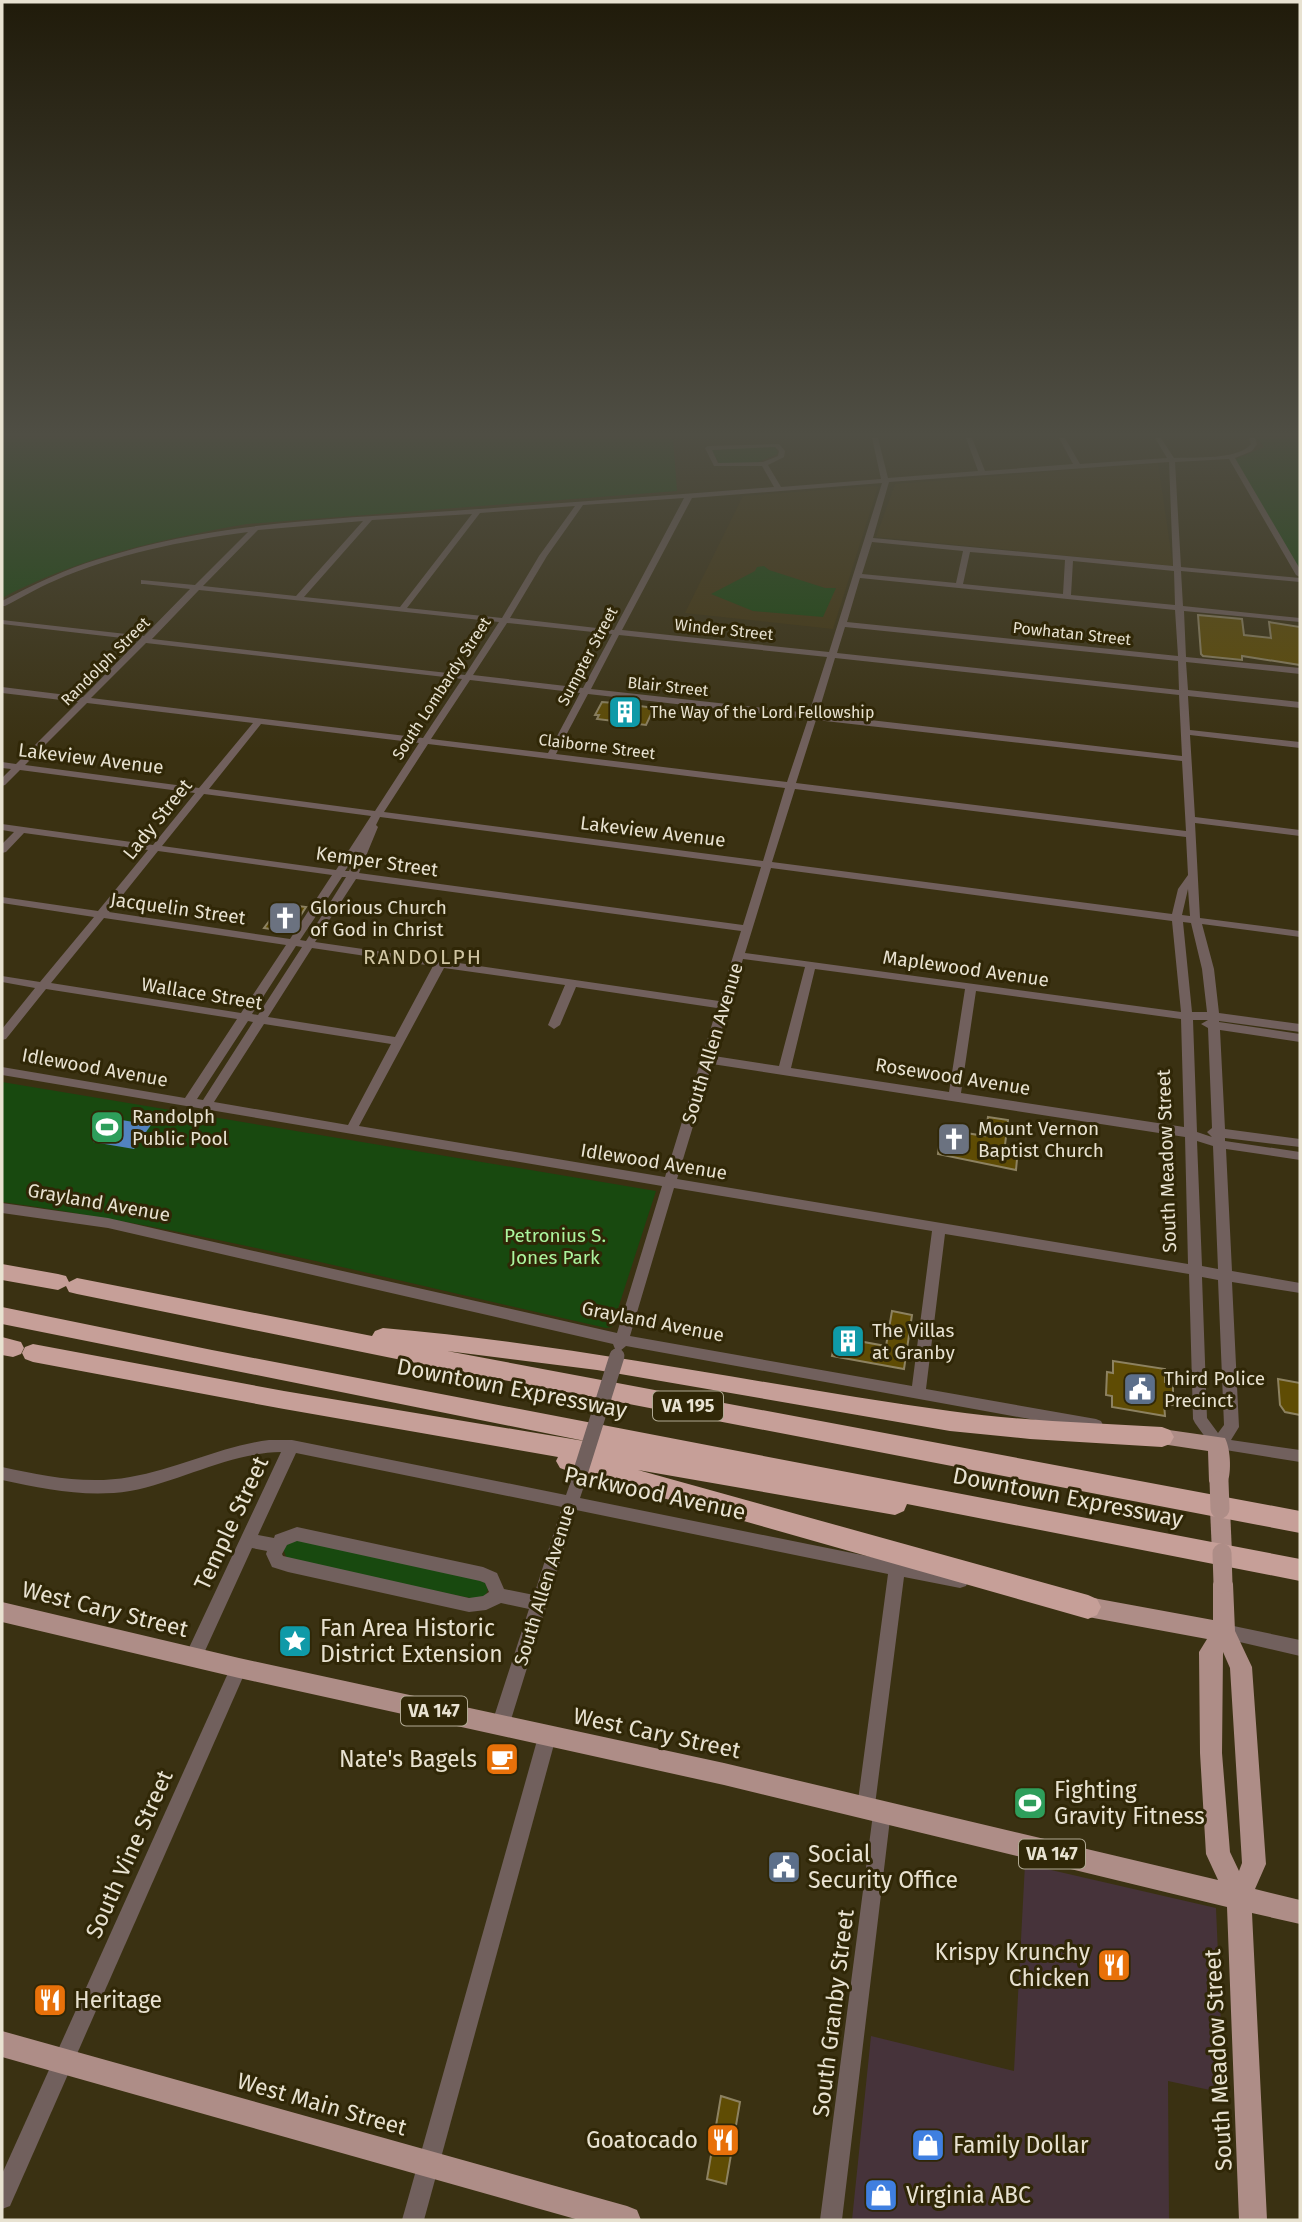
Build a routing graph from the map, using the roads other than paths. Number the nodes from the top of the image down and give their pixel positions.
1 (169, 542) edge
2 (242, 542) edge
3 (349, 542) edge
4 (454, 542) edge
5 (553, 542) edge
6 (664, 542) edge
7 (869, 542) edge
8 (888, 542) edge
9 (1177, 542) edge
10 (1280, 542) edge
11 (967, 549) junction
12 (1069, 558) junction
13 (1179, 569) junction
14 (859, 576) junction
15 (1300, 577) edge
16 (144, 582) dead end
17 (960, 586) junction
18 (197, 587) junction
19 (1067, 597) junction
20 (298, 598) junction
21 (2, 604) edge
22 (1179, 607) junction
23 (402, 609) junction
24 (505, 620) junction
25 (1300, 620) edge
26 (2, 622) edge
27 (842, 624) junction
28 (615, 632) junction
29 (147, 640) junction
30 (832, 654) junction
31 (1182, 659) junction
32 (1300, 671) edge
33 (467, 677) junction
34 (2, 690) edge
35 (584, 690) junction
36 (1184, 691) junction
37 (85, 700) junction
38 (1300, 705) edge
39 (813, 716) junction
40 (259, 720) junction
41 (1186, 732) junction
42 (424, 741) junction
43 (1300, 745) edge
44 (551, 756) junction
45 (1187, 759) junction
46 (2, 765) edge
47 (18, 766) junction
48 (2, 783) edge
49 (791, 785) junction
50 (202, 790) junction
51 (376, 817) junction
52 (1189, 819) junction
53 (2, 827) edge
54 (21, 830) junction
55 (1300, 833) edge
56 (1189, 834) junction
57 (155, 848) junction
58 (2, 850) edge
59 (767, 863) junction
60 (338, 873) junction
61 (353, 875) junction
62 (1193, 875) junction
63 (2, 900) edge
64 (101, 914) junction
65 (1177, 916) junction
66 (1195, 918) junction
67 (747, 929) junction
68 (1300, 934) edge
69 (293, 942) junction
70 (309, 944) junction
71 (739, 955) junction
72 (440, 964) junction
73 (811, 964) junction
74 (2, 979) edge
75 (572, 983) junction
76 (43, 986) junction
77 (971, 987) junction
78 (724, 1005) junction
79 (1187, 1016) junction
80 (243, 1017) junction
81 (260, 1020) junction
82 (1214, 1021) junction
83 (554, 1025) dead end
84 (1300, 1028) edge
85 (2, 1036) edge
86 (1300, 1038) edge
87 (398, 1041) junction
88 (707, 1059) junction
89 (785, 1070) junction
90 (2, 1071) edge
91 (955, 1095) junction
92 (188, 1103) junction
93 (206, 1105) junction
94 (351, 1130) junction
95 (1191, 1133) junction
96 (1219, 1138) junction
97 (1300, 1143) edge
98 (1300, 1156) edge
99 (670, 1183) junction
100 (2, 1208) edge
101 (939, 1228) junction
102 (1195, 1271) junction
103 (2, 1272) edge
104 (1224, 1276) junction
105 (1300, 1288) edge
106 (2, 1315) edge
107 (318, 1333) junction
108 (622, 1340) junction
109 (16, 1349) edge
110 (918, 1393) junction
111 (400, 1420) junction
112 (1162, 1437) junction
113 (1218, 1444) junction
114 (292, 1446) junction
115 (1300, 1456) edge
116 (2, 1474) edge
117 (569, 1502) junction
118 (1300, 1522) edge
119 (1063, 1524) junction
120 (247, 1540) junction
121 (277, 1546) junction
122 (897, 1569) junction
123 (1300, 1570) edge
124 (499, 1594) junction
125 (538, 1603) junction
126 (1088, 1607) junction
127 (2, 1612) edge
128 (1224, 1632) junction
129 (1300, 1648) edge
130 (193, 1658) junction
131 (239, 1668) junction
132 (500, 1726) junction
133 (547, 1737) junction
134 (874, 1809) junction
135 (1238, 1897) junction
136 (1300, 1912) edge
137 (2, 2043) edge
138 (63, 2061) junction
139 (430, 2163) junction
140 (2, 2198) edge
141 (413, 2220) edge
142 (627, 2220) edge
143 (831, 2220) edge
144 (1254, 2220) edge

1 - 21 street
2 - 18 street, Randolph Street
3 - 20 street
4 - 23 street
5 - 24 street, South Lombardy Street
6 - 28 street, Sumpter Street
7 - 14 street, South Allen Avenue
8 - 11 street
9 - 13 street, South Meadow Street
10 - 15 street
11 - 12 street
11 - 17 street
12 - 13 street
12 - 19 street
13 - 15 street
13 - 22 street, South Meadow Street
14 - 17 street
14 - 27 street, South Allen Avenue
16 - 18 street, Winder Street
17 - 19 street
18 - 20 street, Winder Street
18 - 29 street, Randolph Street
19 - 22 street
20 - 23 street, Winder Street
22 - 25 street
22 - 31 street, South Meadow Street
23 - 24 street, Winder Street
24 - 28 street, Winder Street
24 - 33 street, South Lombardy Street
26 - 29 street, Blair Street
27 - 30 street, South Allen Avenue
27 - 31 street, Powhatan Street
28 - 30 street, Winder Street
28 - 35 street, Sumpter Street
29 - 33 street, Blair Street
29 - 37 street, Randolph Street
30 - 36 street, Winder Street
30 - 39 street, South Allen Avenue
31 - 32 street, Powhatan Street
31 - 36 street, South Meadow Street
33 - 35 street, Blair Street
33 - 42 street, South Lombardy Street
34 - 37 street, Claiborne Street
35 - 39 street, Blair Street
35 - 44 street, Sumpter Street
36 - 38 street, Winder Street
36 - 41 street, South Meadow Street
37 - 40 street, Claiborne Street
37 - 47 street, Randolph Street
39 - 45 street, Blair Street
39 - 49 street, South Allen Avenue
40 - 42 street, Claiborne Street
40 - 50 street, Lady Street
41 - 43 street
41 - 45 street, South Meadow Street
42 - 44 street, Claiborne Street
42 - 51 street, South Lombardy Street
44 - 49 street, Claiborne Street
45 - 52 street, South Meadow Street
46 - 47 street, Lakeview Avenue
47 - 48 street, Randolph Street
47 - 50 street, Lakeview Avenue
49 - 56 street, Claiborne Street
49 - 59 street, South Allen Avenue
50 - 51 street, Lakeview Avenue
50 - 57 street, Lady Street
51 - 59 street, Lakeview Avenue
51 - 60 street, South Lombardy Street
51 - 61 street, South Lombardy Street
52 - 55 street
52 - 56 street, South Meadow Street
53 - 54 street, Kemper Street
54 - 57 street, Kemper Street
54 - 58 street
56 - 62 street, South Meadow Street
57 - 60 street, Kemper Street
57 - 64 street, Lady Street
59 - 65 street, Lakeview Avenue
59 - 67 street, South Allen Avenue
60 - 61 street, Kemper Street
60 - 69 street, South Lombardy Street
61 - 67 street, Kemper Street
61 - 70 street, South Lombardy Street
62 - 65 street, South Meadow Street
62 - 66 street, South Meadow Street
63 - 64 street, Jacquelin Street
64 - 69 street, Jacquelin Street
64 - 76 street, Lady Street
65 - 66 street, Lakeview Avenue
65 - 79 street, South Meadow Street
66 - 68 street, Lakeview Avenue
66 - 82 street, South Meadow Street
67 - 71 street, South Allen Avenue
69 - 70 street, Jacquelin Street
69 - 80 street, South Lombardy Street
70 - 72 street, Jacquelin Street
70 - 81 street, South Lombardy Street
71 - 73 street, Maplewood Avenue
71 - 78 street, South Allen Avenue
72 - 75 street, Jacquelin Street
72 - 87 street
73 - 77 street, Maplewood Avenue
73 - 89 street
74 - 76 street, Wallace Street
75 - 78 street, Jacquelin Street
75 - 83 street
76 - 80 street, Wallace Street
76 - 85 street, Lady Street
77 - 79 street, Maplewood Avenue
77 - 91 street
78 - 88 street, South Allen Avenue
79 - 82 street, Maplewood Avenue
79 - 95 street, South Meadow Street
80 - 81 street, Wallace Street
80 - 92 street, South Lombardy Street
81 - 87 street, Wallace Street
81 - 93 street, South Lombardy Street
82 - 84 street, Maplewood Avenue
82 - 86 street, Maplewood Avenue
82 - 96 street, South Meadow Street
87 - 94 street
88 - 89 street, Rosewood Avenue
88 - 99 street, South Allen Avenue
89 - 91 street, Rosewood Avenue
90 - 92 street, Idlewood Avenue
91 - 95 street, Rosewood Avenue
92 - 93 street, Idlewood Avenue
93 - 94 street, Idlewood Avenue
94 - 99 street, Idlewood Avenue
95 - 96 street, Rosewood Avenue
95 - 102 street, South Meadow Street
96 - 97 street, Rosewood Avenue
96 - 98 street, Rosewood Avenue
96 - 104 street, South Meadow Street
99 - 101 street, Idlewood Avenue
99 - 108 street, South Allen Avenue
100 - 108 street, Grayland Avenue
101 - 102 street, Idlewood Avenue
101 - 110 street
102 - 104 street, Idlewood Avenue
102 - 113 street, South Meadow Street
103 - 107 highway, Downtown Expressway / VA 195
104 - 105 street, Idlewood Avenue
104 - 113 street, South Meadow Street
106 - 119 highway, Downtown Expressway / VA 195
107 - 112 highway
107 - 118 highway, Downtown Expressway / VA 195
108 - 110 street, Grayland Avenue
108 - 117 street, South Allen Avenue, bridge
109 - 111 highway
110 - 112 street, Grayland Avenue
111 - 119 highway
111 - 126 highway
112 - 113 main road, Grayland Avenue
113 - 115 street, Grayland Avenue
113 - 128 main road, South Meadow Street, bridge
114 - 116 street, Parkwood Avenue
114 - 117 street, Parkwood Avenue
114 - 120 street, Temple Street
117 - 122 street, Parkwood Avenue
117 - 125 street, South Allen Avenue
119 - 123 highway, Downtown Expressway / VA 195
120 - 121 street
120 - 130 street, Temple Street
121 - 124 street
121 - 124 street
122 - 126 street, Parkwood Avenue
122 - 134 street, South Granby Street
124 - 125 street
125 - 132 street, South Allen Avenue
126 - 128 main road, Parkwood Avenue
127 - 130 main road, West Cary Street / VA 147
128 - 129 street, Parkwood Avenue
128 - 135 main road, South Meadow Street
128 - 135 main road, South Meadow Street
130 - 131 main road, West Cary Street / VA 147
131 - 132 main road, West Cary Street / VA 147
131 - 138 street, South Vine Street
132 - 133 main road, West Cary Street / VA 147
133 - 134 main road, West Cary Street / VA 147
133 - 139 street
134 - 135 main road, West Cary Street / VA 147
134 - 143 street, South Granby Street
135 - 136 main road, West Cary Street / VA 147
135 - 144 main road, South Meadow Street
137 - 138 main road, West Main Street
138 - 139 main road, West Main Street
138 - 140 street, South Vine Street
139 - 141 street
139 - 142 main road, West Main Street

